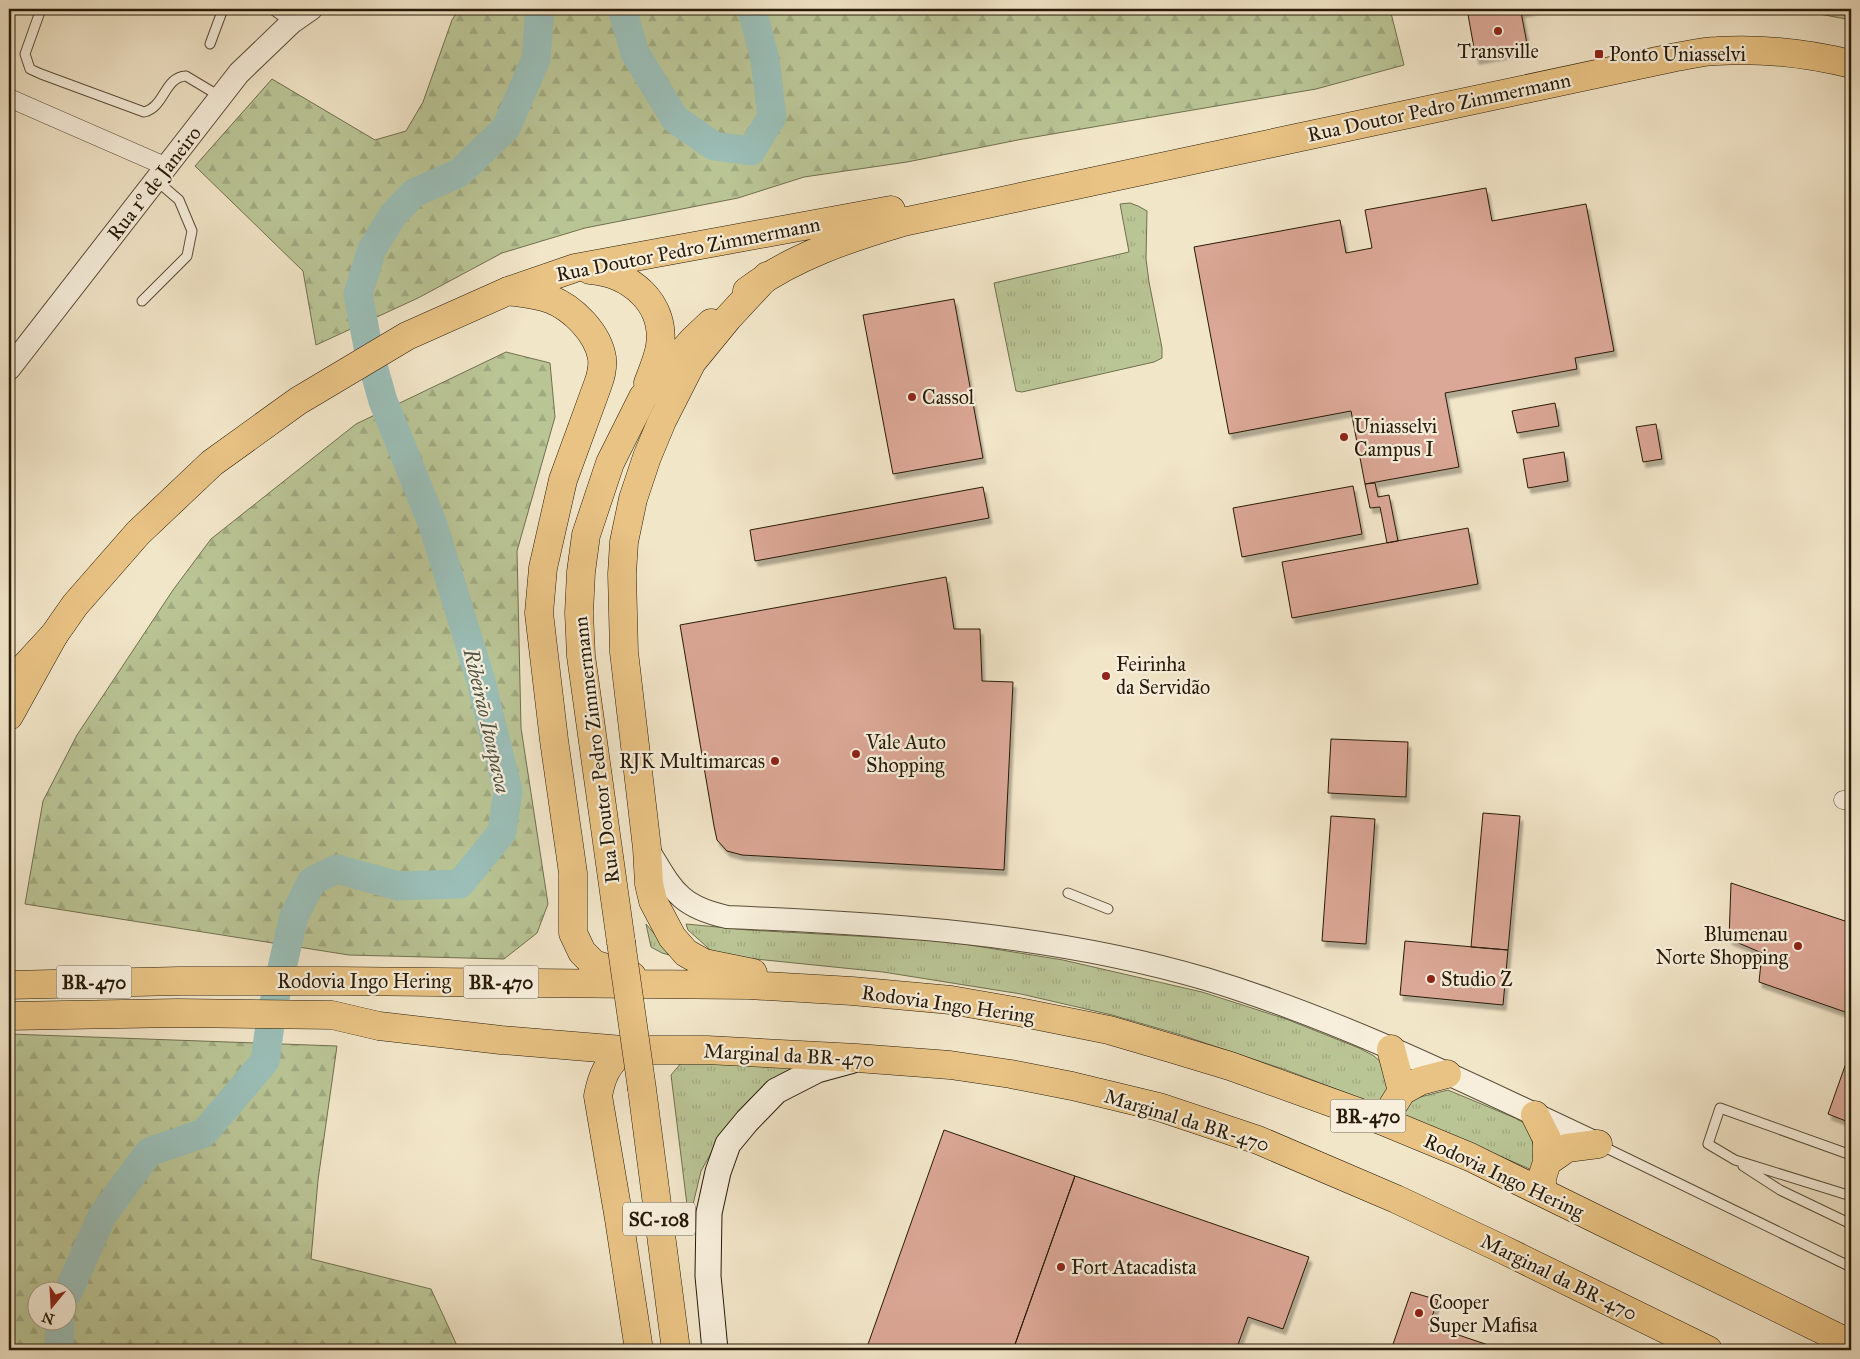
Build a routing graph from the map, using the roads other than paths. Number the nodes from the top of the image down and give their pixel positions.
1 (41, 9) edge
2 (223, 9) edge
3 (272, 9) edge
4 (311, 9) edge
5 (291, 23) junction
6 (210, 44) dead end
7 (1851, 64) edge
8 (221, 97) junction
9 (9, 98) edge
10 (162, 173) junction
11 (1029, 196) junction
12 (576, 268) junction
13 (767, 276) junction
14 (508, 291) junction
15 (142, 301) dead end
16 (9, 369) edge
17 (643, 397) junction
18 (54, 635) junction
19 (9, 684) edge
20 (9, 716) edge
21 (647, 848) junction
22 (1068, 893) dead end
23 (1108, 909) dead end
24 (665, 984) junction
25 (9, 985) edge
26 (852, 990) junction
27 (9, 1016) edge
28 (1391, 1049) junction
29 (623, 1050) junction
30 (857, 1058) junction
31 (1447, 1074) junction
32 (1402, 1091) junction
33 (1535, 1115) junction
34 (1383, 1121) junction
35 (1598, 1144) junction
36 (1851, 1155) edge
37 (1735, 1160) junction
38 (1548, 1162) junction
39 (1542, 1192) junction
40 (1851, 1196) edge
41 (1851, 1224) edge
42 (1851, 1267) edge
43 (1851, 1344) edge
44 (639, 1350) edge
45 (676, 1350) edge
46 (716, 1350) edge
47 (1708, 1350) edge

1 - 8 lane
2 - 6 lane
3 - 5 lane
4 - 5 street, Rua 1º de Janeiro
5 - 8 street, Rua 1º de Janeiro
7 - 11 main road, Rua Doutor Pedro Zimmermann
8 - 10 street, Rua 1º de Janeiro
9 - 10 street
10 - 15 lane
10 - 16 street, Rua 1º de Janeiro
11 - 12 main road, Rua Doutor Pedro Zimmermann
11 - 13 main road, Rua Doutor Pedro Zimmermann
12 - 14 main road, Rua Doutor Pedro Zimmermann
12 - 17 main road
13 - 17 main road, Rua Doutor Pedro Zimmermann
13 - 21 main road
14 - 18 main road, Rua Doutor Pedro Zimmermann
14 - 24 main road
17 - 45 main road, Rua Doutor Pedro Zimmermann / SC-108, bridge
18 - 19 main road
18 - 20 main road, Rua Doutor Pedro Zimmermann
21 - 26 main road
21 - 28 street
22 - 23 lane
24 - 25 main road, Rodovia Ingo Hering / BR-470
24 - 26 main road, Rodovia Ingo Hering / BR-470
26 - 34 main road, Rodovia Ingo Hering / BR-470
27 - 29 main road, Rodovia Ingo Hering / BR-470
28 - 31 street
28 - 32 main road
29 - 30 main road, Marginal da BR-470
29 - 44 main road
30 - 46 main road
30 - 47 main road, Marginal da BR-470
31 - 32 main road
31 - 33 street
32 - 34 main road
33 - 35 street
33 - 38 main road
34 - 39 main road, Rodovia Ingo Hering / BR-470
35 - 38 main road
35 - 42 lane
36 - 37 lane
37 - 40 lane
37 - 41 lane
38 - 39 main road
39 - 43 main road, Rodovia Ingo Hering / BR-470

